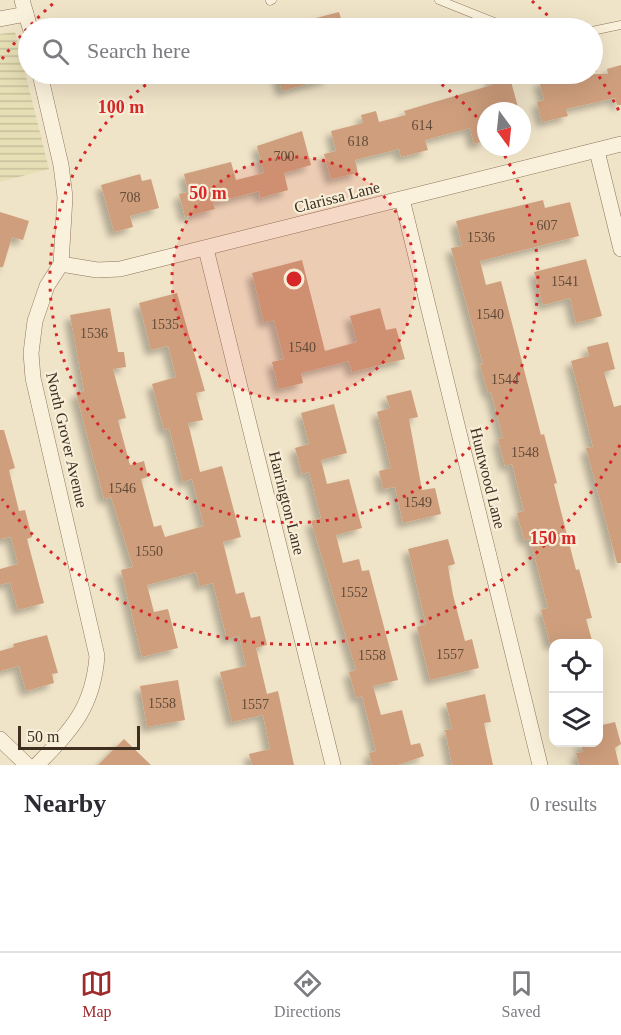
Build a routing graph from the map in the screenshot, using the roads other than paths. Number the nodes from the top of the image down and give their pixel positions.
1 (440, 0) edge
2 (26, 14) edge
3 (484, 18) edge
4 (0, 19) edge
5 (621, 25) edge
6 (603, 29) edge
7 (42, 84) edge
8 (621, 144) edge
9 (597, 151) junction
10 (402, 199) junction
11 (206, 249) junction
12 (621, 249) edge
13 (61, 264) junction
14 (0, 739) edge
15 (27, 765) edge
16 (37, 765) edge
17 (333, 765) edge
18 (540, 765) edge

1 - 3 lane
2 - 4 street
5 - 6 lane
7 - 13 street, North Grover Avenue
8 - 9 street, Clarissa Lane
9 - 10 street, Clarissa Lane
9 - 12 street
10 - 11 street, Clarissa Lane
10 - 18 street, Huntwood Lane
11 - 13 street, Clarissa Lane
11 - 17 street, Harrington Lane
13 - 16 street, North Grover Avenue
14 - 15 street

